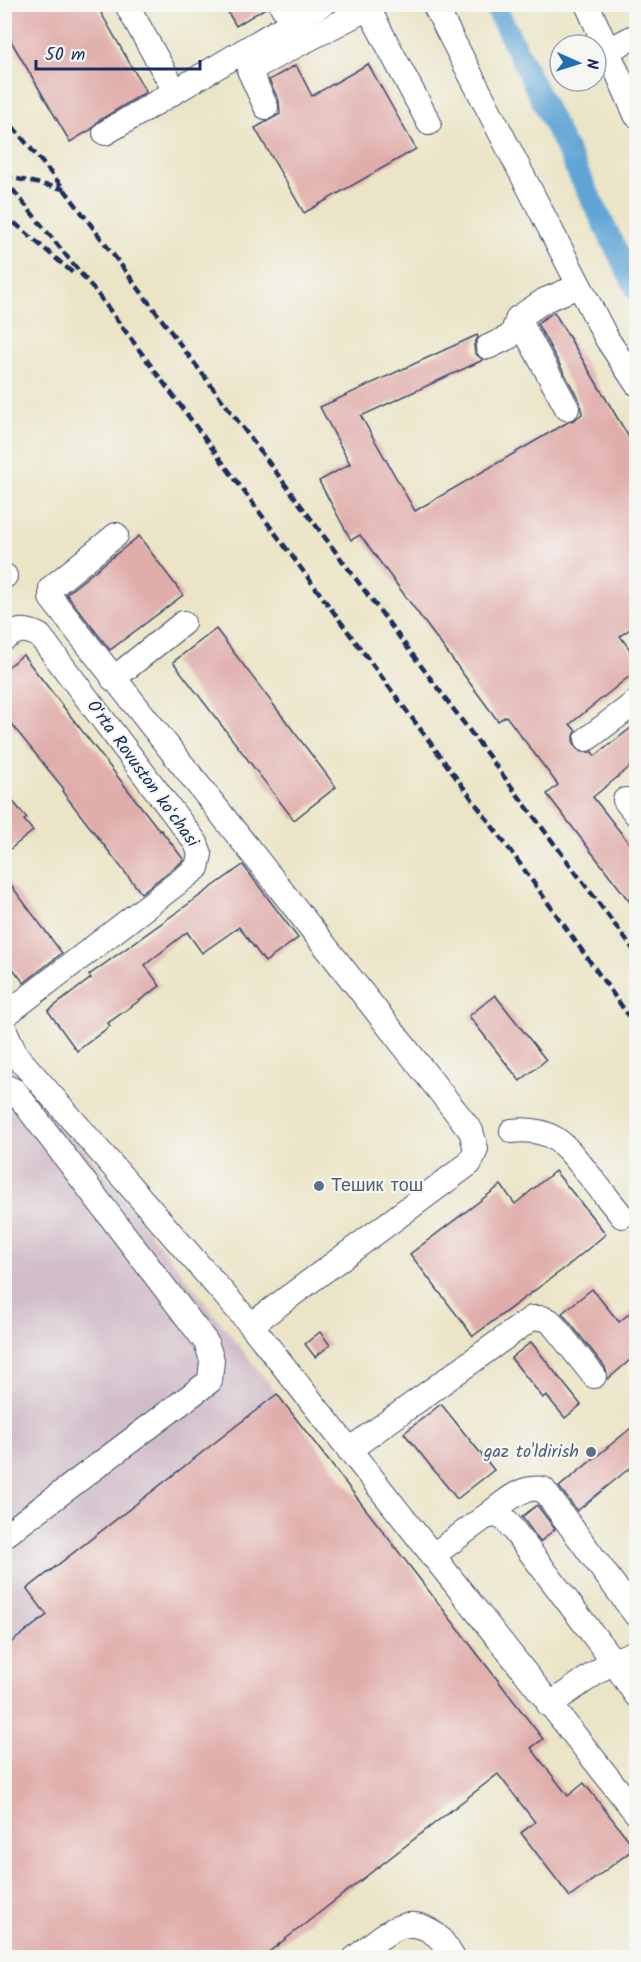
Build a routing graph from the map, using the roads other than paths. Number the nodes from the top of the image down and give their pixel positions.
1 (323, 4) edge
2 (434, 4) edge
3 (586, 4) edge
4 (372, 6) edge
5 (129, 9) dead end
6 (600, 33) edge
7 (636, 36) edge
8 (608, 50) joint
9 (175, 91) junction
10 (266, 107) dead end
11 (636, 115) edge
12 (429, 123) dead end
13 (105, 133) dead end
14 (579, 286) junction
15 (518, 318) junction
16 (488, 347) dead end
17 (636, 382) edge
18 (567, 408) dead end
19 (116, 535) dead end
20 (183, 623) dead end
21 (4, 639) edge
22 (113, 679) junction
23 (636, 702) edge
24 (587, 739) dead end
25 (4, 1016) edge
26 (4, 1028) edge
27 (4, 1086) edge
28 (512, 1131) dead end
29 (622, 1216) dead end
30 (251, 1325) junction
31 (594, 1376) dead end
32 (349, 1450) junction
33 (485, 1517) junction
34 (4, 1536) edge
35 (432, 1556) junction
36 (636, 1615) edge
37 (636, 1652) edge
38 (613, 1661) junction
39 (636, 1695) edge
40 (549, 1705) junction
41 (636, 1813) edge
42 (355, 1958) edge
43 (453, 1958) edge

1 - 9 street
2 - 14 street
3 - 6 street
4 - 10 street
4 - 12 street
5 - 9 street
7 - 8 street
8 - 11 street
9 - 13 street
14 - 15 street
14 - 17 street
15 - 16 street
15 - 18 street
19 - 22 street
20 - 22 street
21 - 25 street, Oʻrta Rovuston koʻchasi
22 - 30 street
23 - 24 street
26 - 30 street
27 - 34 street
28 - 29 street
30 - 32 street
31 - 32 street
32 - 35 street
33 - 35 street
33 - 36 street
33 - 38 street
35 - 40 street
37 - 38 street
38 - 39 street
38 - 40 street
40 - 41 street
42 - 43 street

